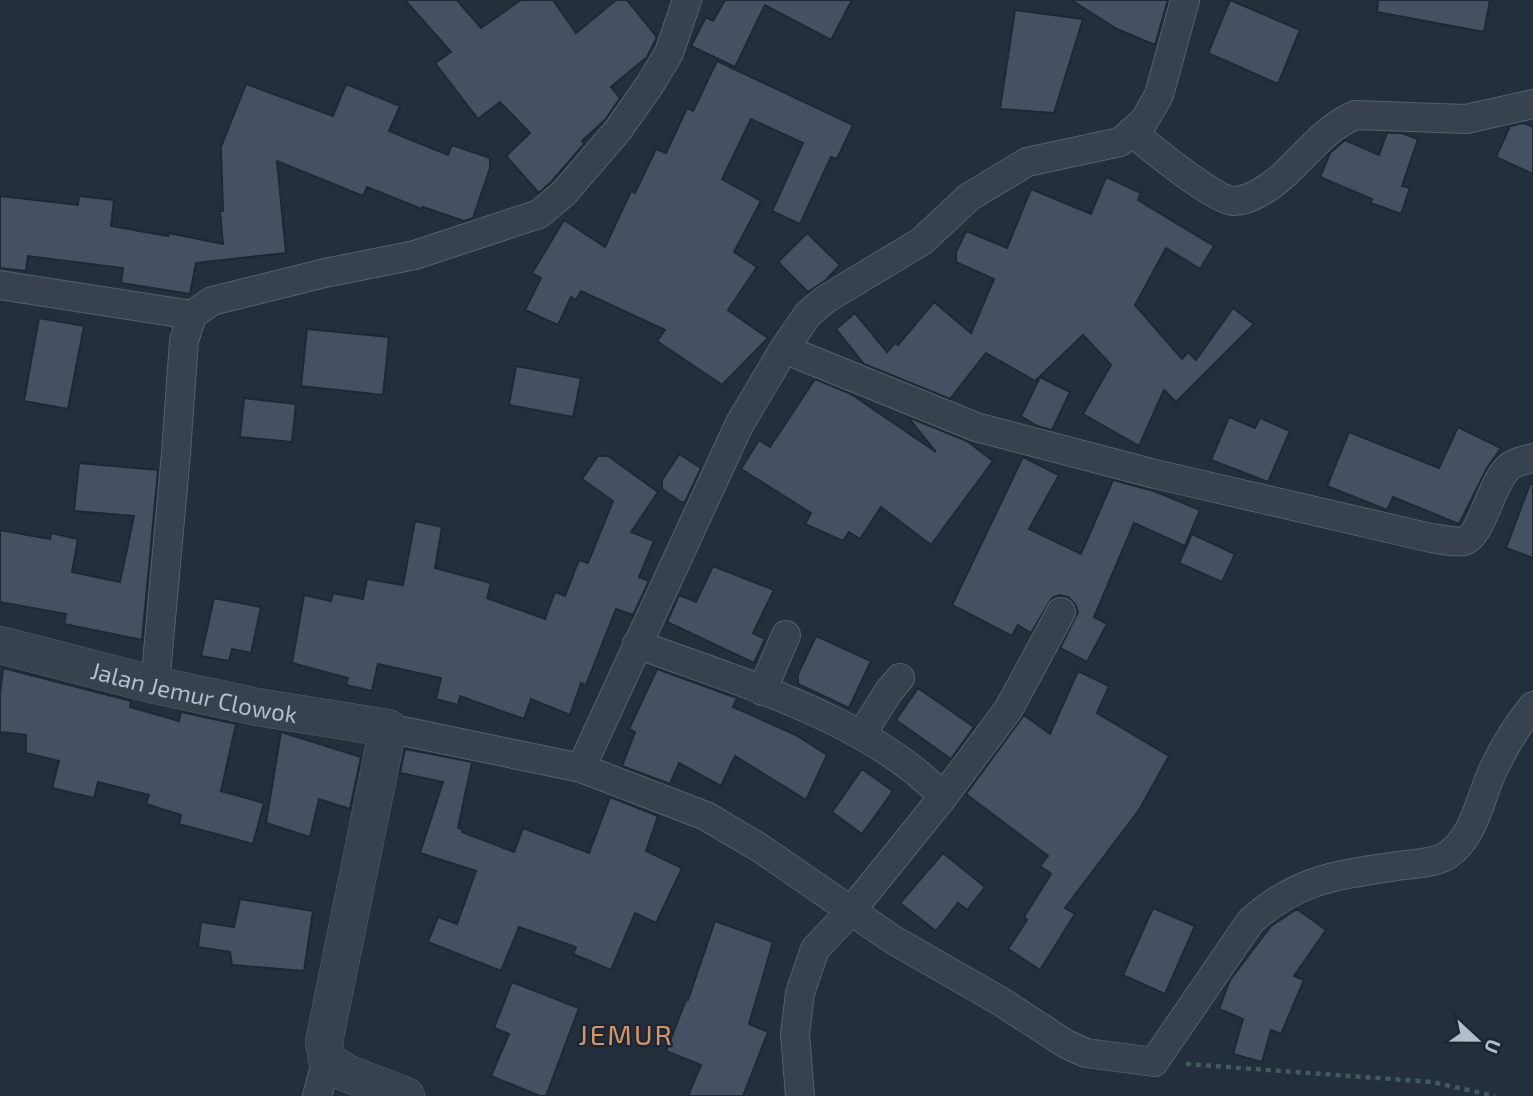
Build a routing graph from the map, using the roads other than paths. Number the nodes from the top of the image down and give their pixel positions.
1 (687, 0) edge
2 (1185, 0) edge
3 (1533, 103) edge
4 (1131, 132) junction
5 (0, 285) edge
6 (192, 315) junction
7 (784, 349) junction
8 (1533, 458) edge
9 (1061, 612) dead end
10 (786, 635) dead end
11 (637, 644) junction
12 (0, 645) edge
13 (900, 678) dead end
14 (155, 685) junction
15 (762, 691) junction
16 (1533, 706) edge
17 (388, 728) junction
18 (861, 735) junction
19 (581, 768) junction
20 (943, 797) junction
21 (851, 911) junction
22 (327, 1060) junction
23 (317, 1096) edge
24 (406, 1096) edge
25 (800, 1096) edge

1 - 6 street
2 - 4 street
3 - 4 street
4 - 7 street
5 - 6 street
6 - 14 street
7 - 8 street
7 - 11 street
9 - 20 street
10 - 15 street
11 - 15 street
11 - 19 street
12 - 14 street, Jalan Jemur Clowok
13 - 18 street
14 - 17 street, Jalan Jemur Clowok
15 - 18 street
16 - 21 street
17 - 19 street
17 - 22 street
18 - 20 street
19 - 21 street
20 - 21 street
21 - 25 street
22 - 23 street
22 - 24 street

